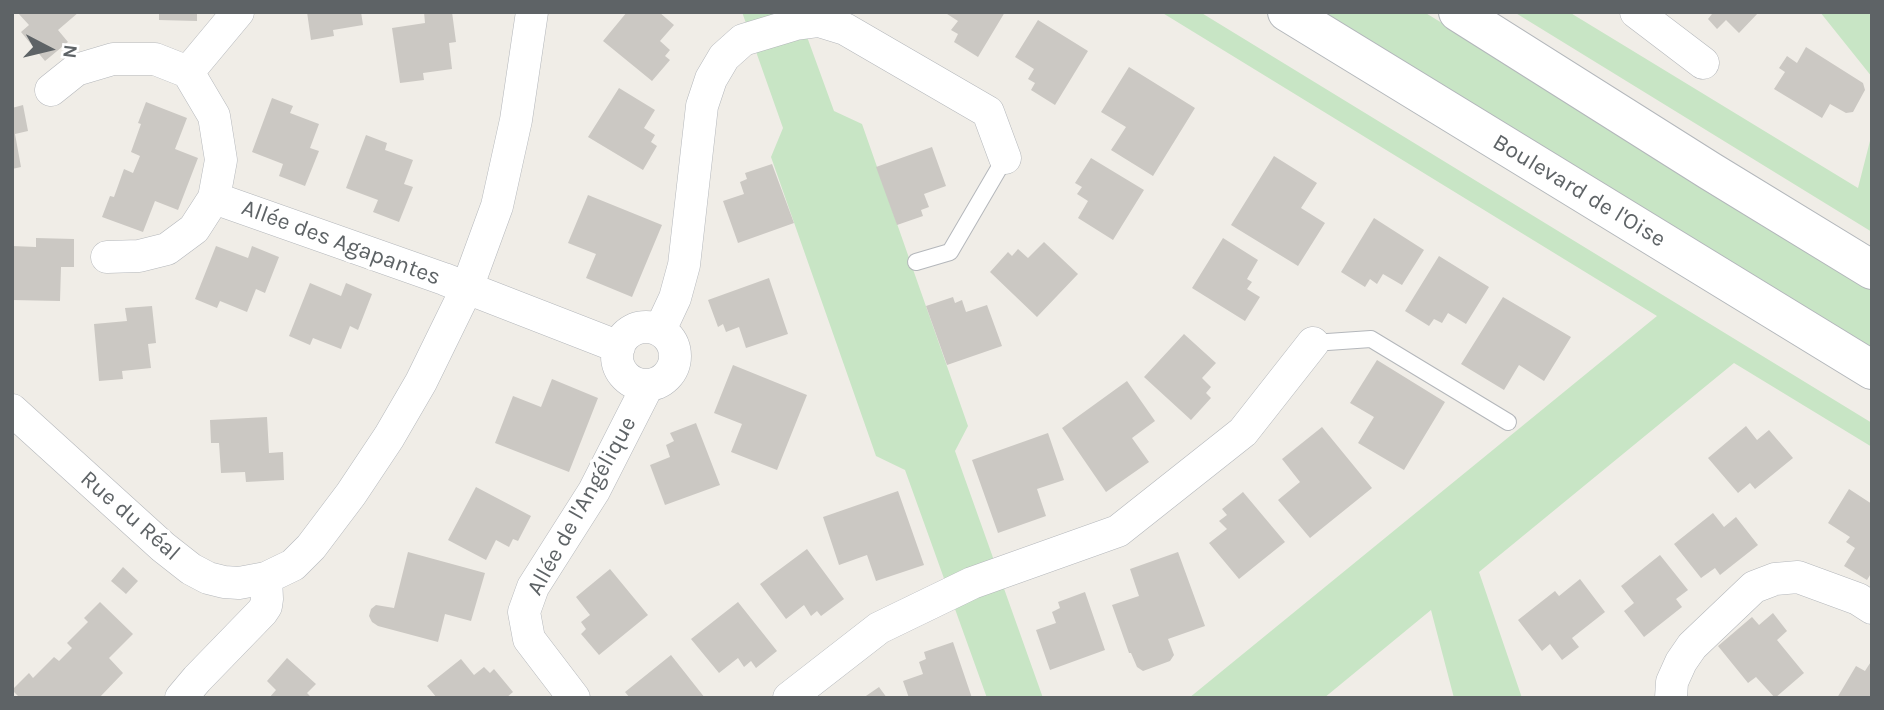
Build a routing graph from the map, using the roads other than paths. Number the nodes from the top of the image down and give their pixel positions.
1 (238, 12) edge
2 (532, 12) edge
3 (1287, 12) edge
4 (1458, 12) edge
5 (1636, 12) edge
6 (1703, 63) dead end
7 (188, 72) junction
8 (51, 90) dead end
9 (1005, 158) joint
10 (214, 198) junction
11 (107, 257) dead end
12 (916, 262) dead end
13 (1872, 270) edge
14 (467, 288) junction
15 (660, 330) junction
16 (1313, 344) joint
17 (619, 347) junction
18 (1872, 370) edge
19 (648, 385) junction
20 (12, 410) edge
21 (1508, 422) dead end
22 (265, 578) junction
23 (1872, 608) edge
24 (181, 698) edge
25 (574, 698) edge
26 (789, 698) edge
27 (1671, 698) edge

1 - 7 street
2 - 14 street, Rue du Réal
3 - 18 main road, Boulevard de l'Oise
4 - 13 main road
5 - 6 street
7 - 8 street
7 - 10 street, Allée des Agapantes
9 - 12 lane
9 - 15 street
10 - 11 street, Allée des Agapantes
10 - 14 street, Allée des Agapantes
14 - 17 street
14 - 22 street, Rue du Réal
15 - 17 street
15 - 19 street
16 - 21 lane
16 - 26 street
17 - 19 street
19 - 25 street, Allée de l'Angélique
20 - 22 street, Rue du Réal
22 - 24 street
23 - 27 street

